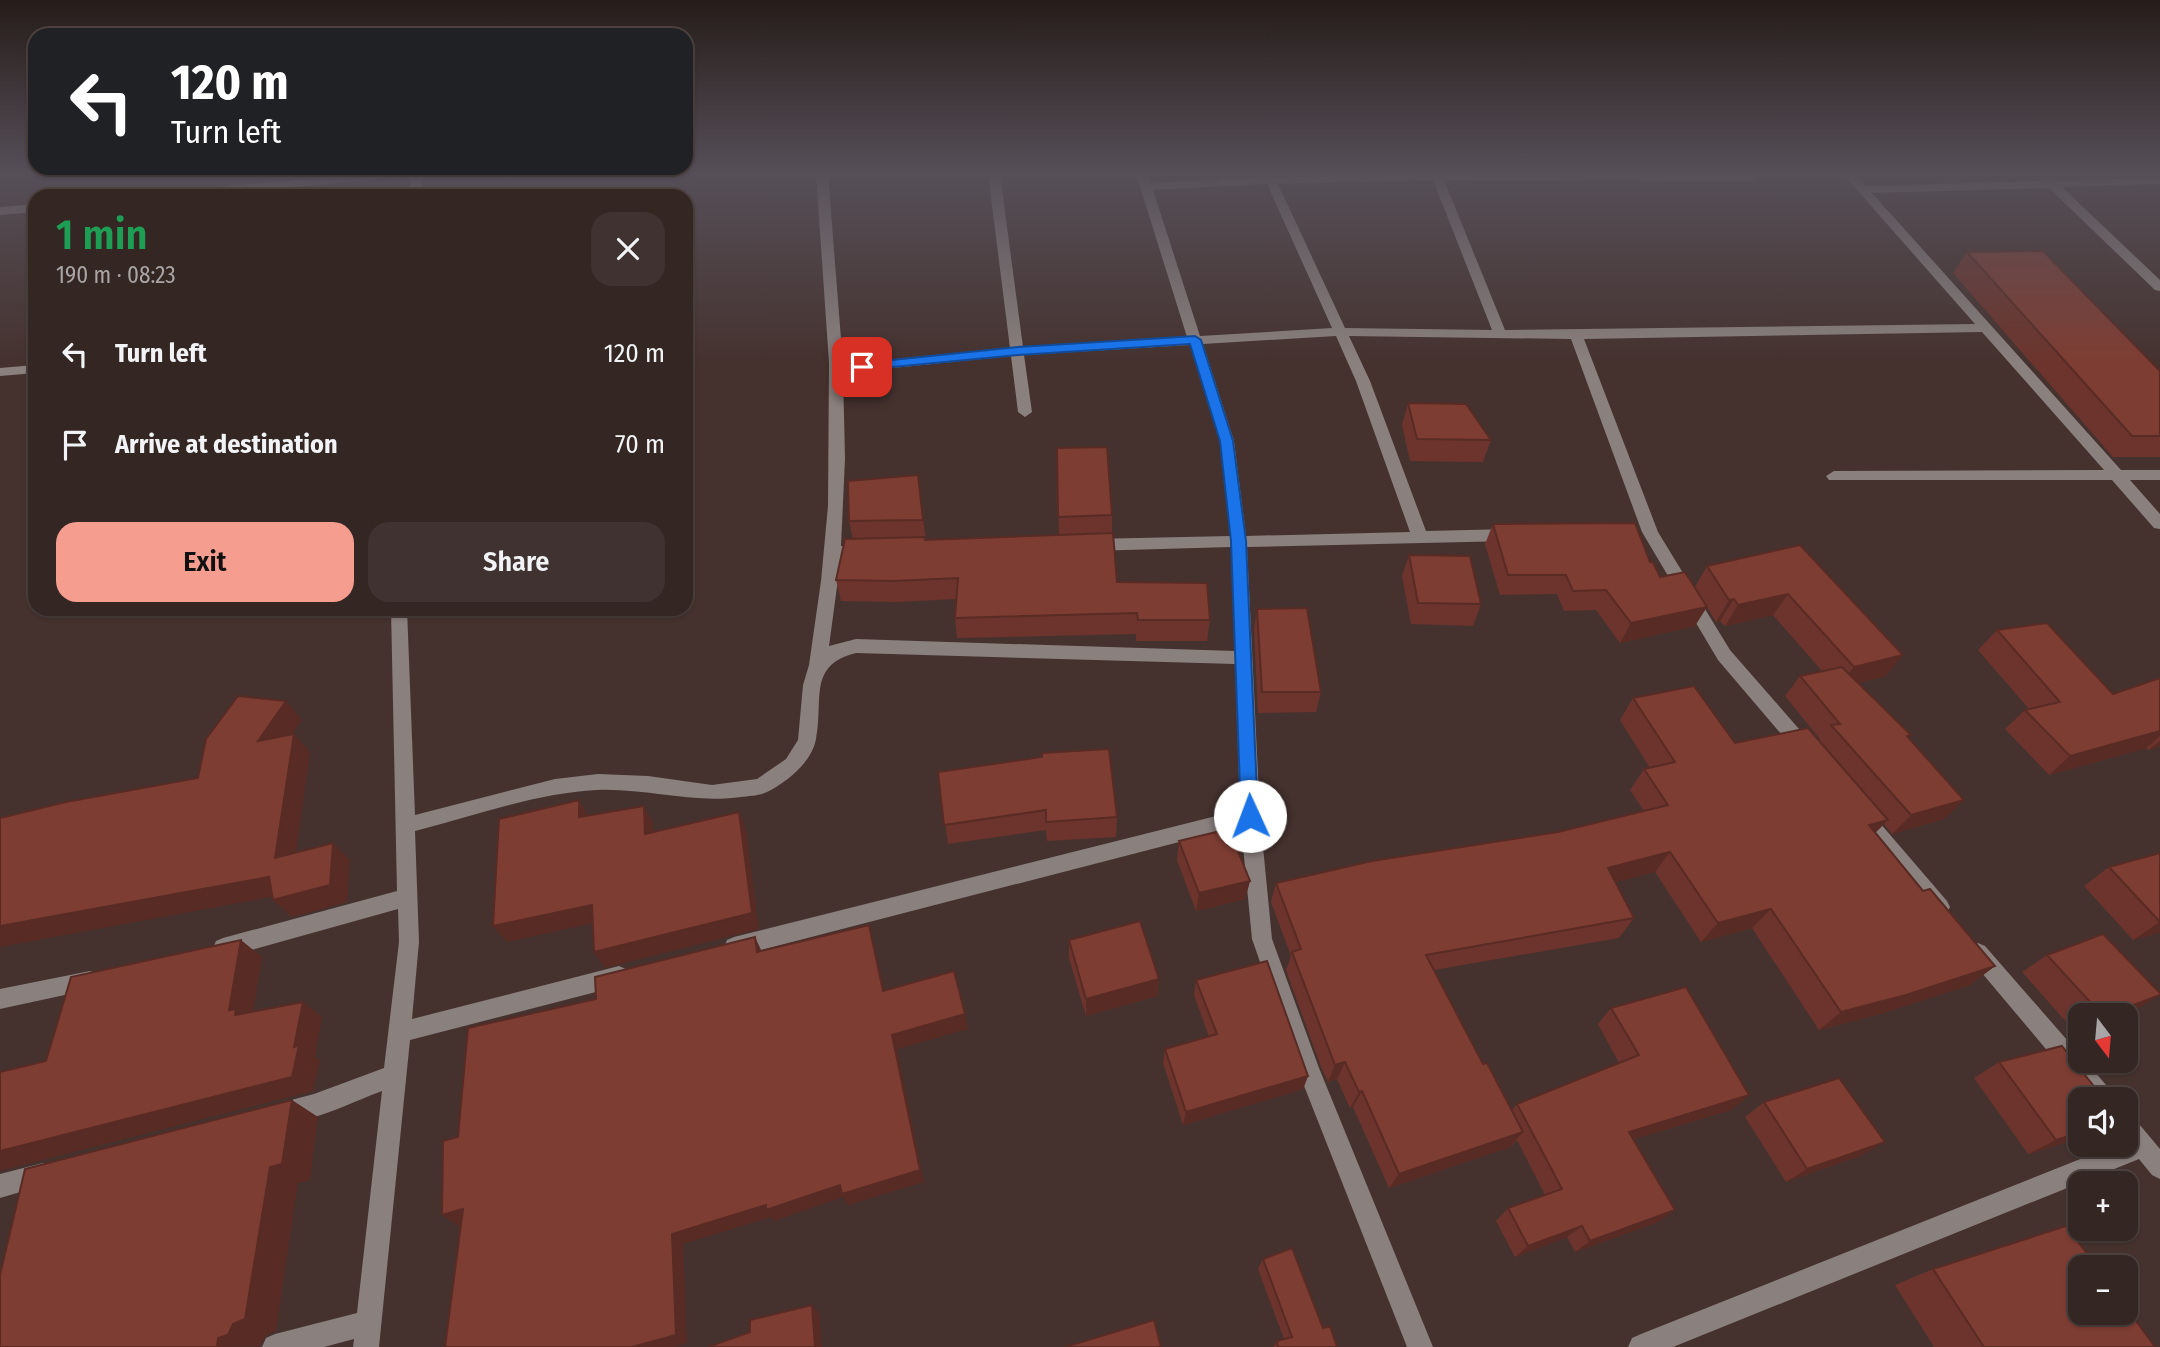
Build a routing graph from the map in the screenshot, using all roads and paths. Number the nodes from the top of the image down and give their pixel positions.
1 (827, 237) edge
2 (1003, 237) edge
3 (1162, 237) edge
4 (1297, 237) edge
5 (1461, 237) edge
6 (1904, 237) edge
7 (2107, 237) edge
8 (2160, 287) edge
9 (1984, 328) junction
10 (1340, 332) junction
11 (1500, 334) junction
12 (1576, 335) junction
13 (1195, 340) junction
14 (1018, 351) junction
15 (836, 369) junction
16 (28, 370) edge
17 (0, 372) edge
18 (1025, 412) dead end
19 (2118, 475) junction
20 (2160, 475) edge
21 (1834, 477) dead end
22 (2160, 524) edge
23 (1528, 535) edge
24 (1420, 537) junction
25 (1239, 541) junction
26 (1079, 545) edge
27 (888, 551) edge
28 (833, 552) junction
29 (399, 616) edge
30 (1243, 658) junction
31 (818, 665) junction
32 (1815, 761) edge
33 (1851, 803) edge
34 (1250, 816) junction
35 (408, 825) junction
36 (409, 897) junction
37 (1950, 919) edge
38 (1968, 940) edge
39 (710, 953) edge
40 (198, 955) edge
41 (643, 970) edge
42 (105, 978) edge
43 (0, 999) edge
44 (401, 1032) junction
45 (396, 1075) junction
46 (2093, 1087) edge
47 (262, 1118) edge
48 (2138, 1140) edge
49 (2143, 1146) junction
50 (2160, 1167) edge
51 (65, 1169) edge
52 (0, 1186) edge
53 (367, 1335) edge
54 (275, 1347) edge
55 (1420, 1347) edge
56 (1641, 1347) edge

1 - 15 street
2 - 14 street
3 - 13 street
4 - 10 street
5 - 11 street
6 - 9 street
7 - 8 street
9 - 12 street
9 - 19 street
10 - 11 street
10 - 13 street
10 - 24 street
11 - 12 street
12 - 32 street
13 - 14 street
13 - 25 street
14 - 15 street
14 - 18 street
15 - 28 street
16 - 17 street
19 - 20 street
19 - 21 street
19 - 22 street
23 - 24 street
24 - 25 street
25 - 26 street
25 - 30 street
27 - 28 street
28 - 31 street
29 - 35 street
30 - 31 street
30 - 34 street
31 - 35 street
33 - 37 street
34 - 39 street
34 - 55 street
35 - 36 street
36 - 40 street
36 - 44 street
38 - 46 street
41 - 44 street
42 - 43 street
44 - 45 street
45 - 47 street
45 - 53 street
48 - 49 street
49 - 50 street
49 - 56 street
51 - 52 street
53 - 54 street

